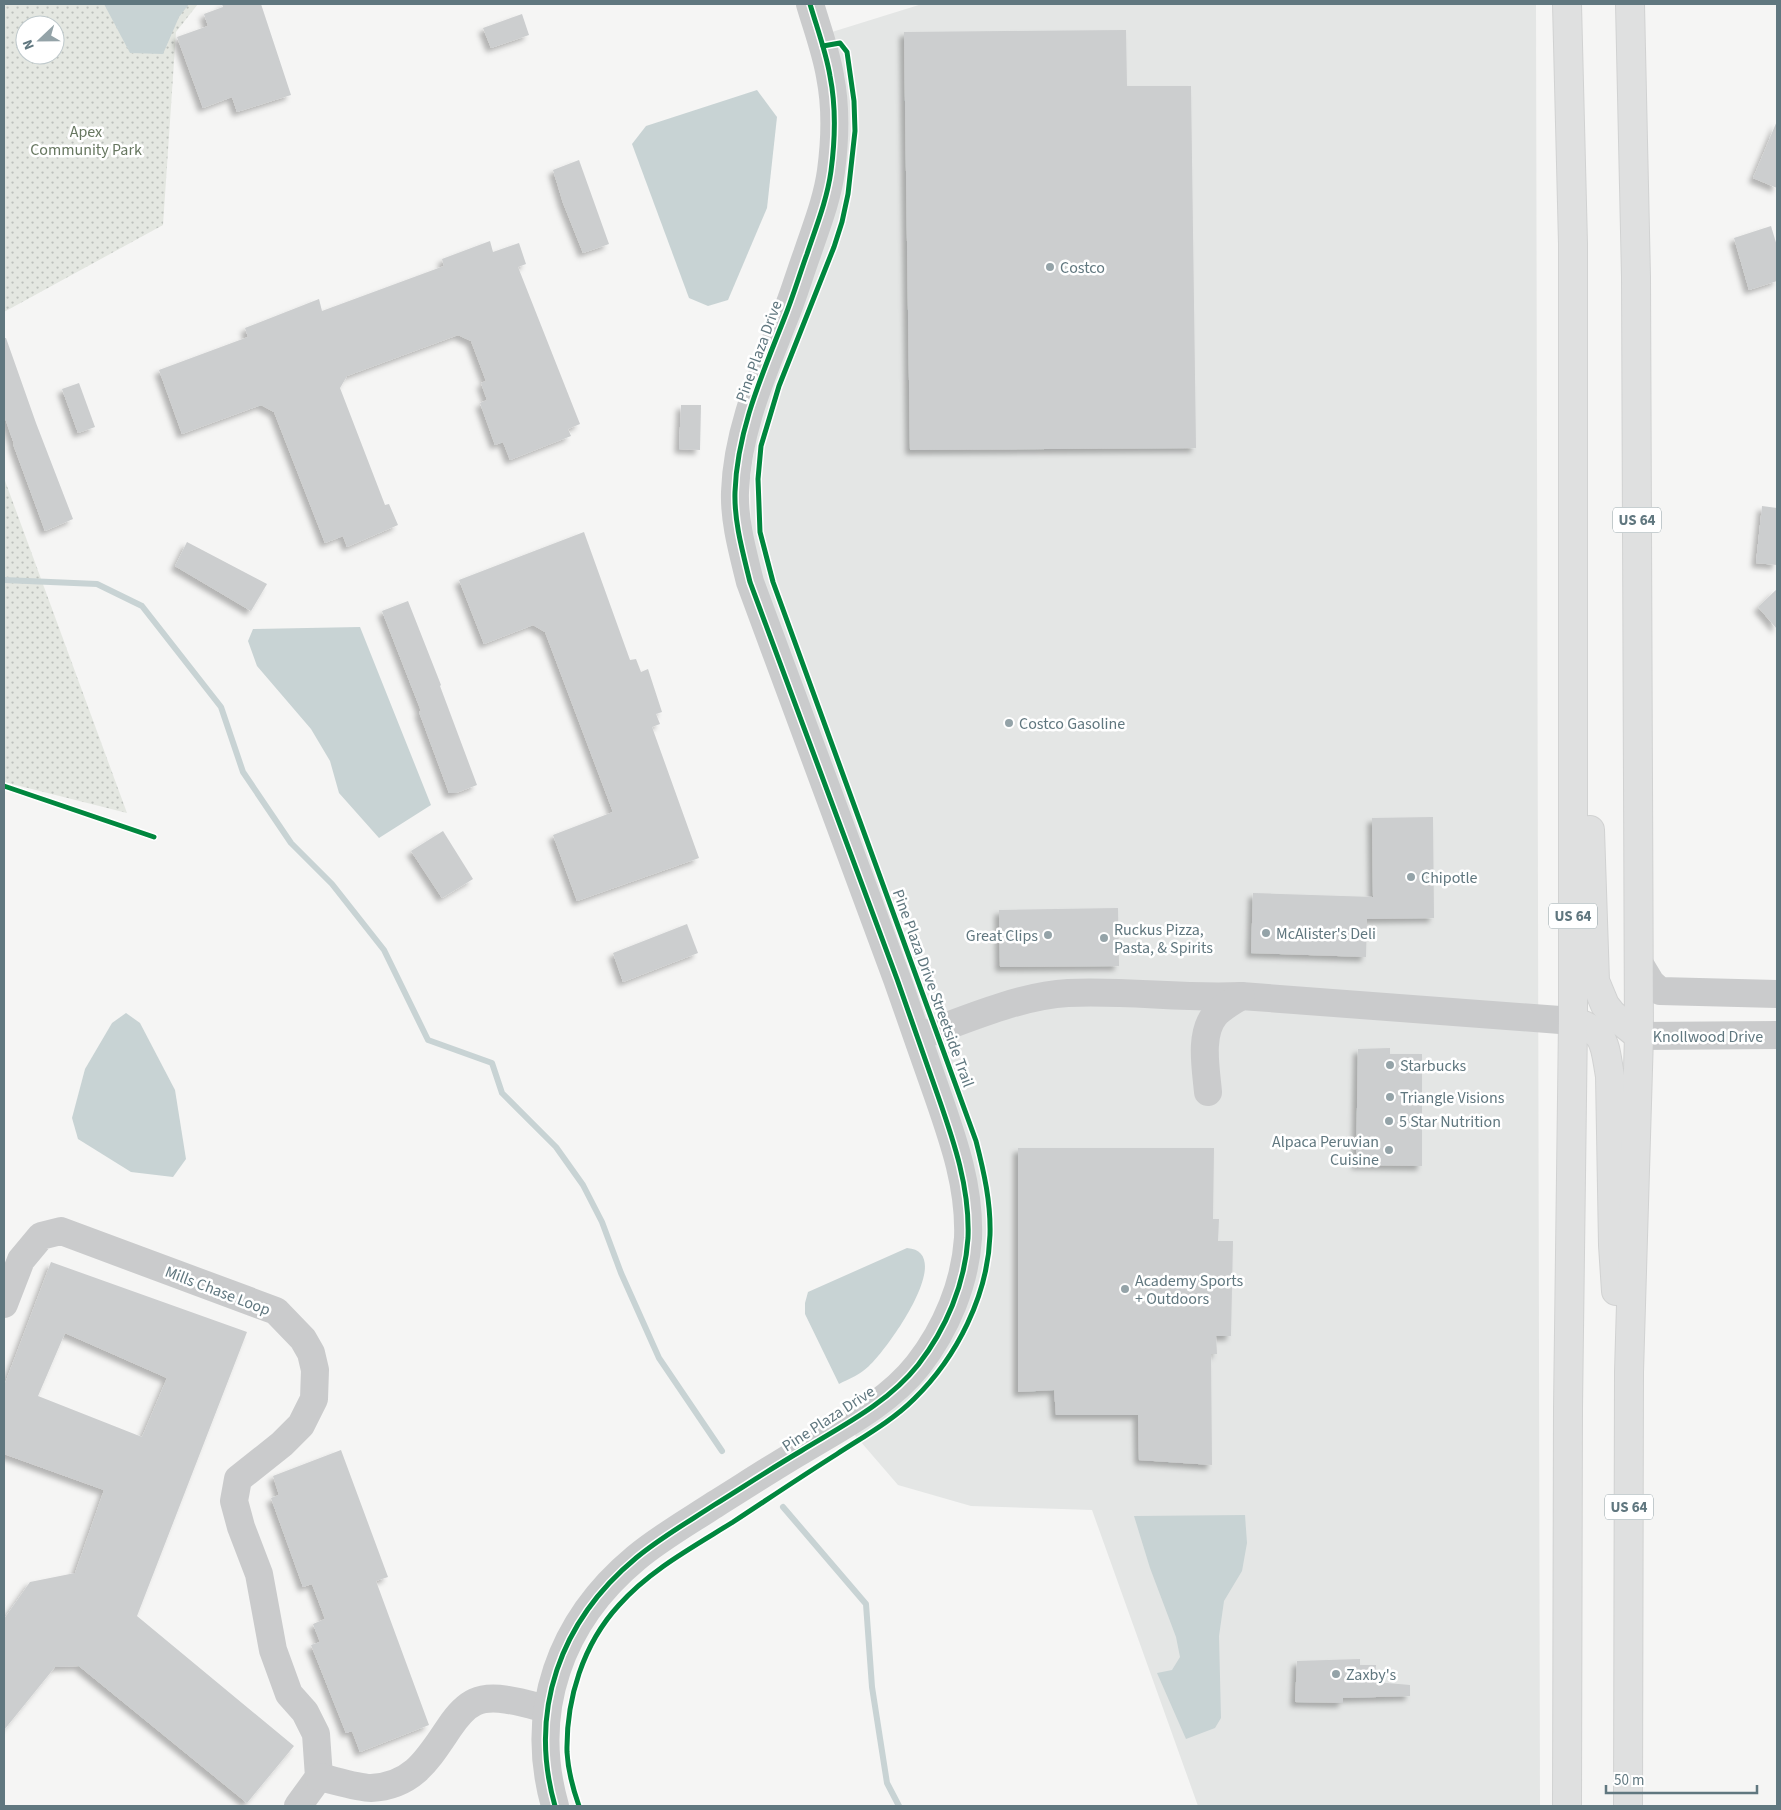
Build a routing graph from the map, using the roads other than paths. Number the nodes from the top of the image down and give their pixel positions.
1 (810, 4) edge
2 (1567, 4) edge
3 (1630, 4) edge
4 (1572, 623) junction
5 (1639, 963) junction
6 (1777, 994) edge
7 (1241, 996) junction
8 (1573, 1021) junction
9 (1639, 1036) junction
10 (1777, 1036) edge
11 (918, 1038) junction
12 (1208, 1092) dead end
13 (4, 1304) edge
14 (1629, 1414) junction
15 (546, 1709) junction
16 (319, 1777) junction
17 (298, 1806) edge
18 (555, 1806) edge
19 (1566, 1806) edge
20 (1628, 1806) edge

1 - 11 street, Pine Plaza Drive
2 - 4 highway, US 64
3 - 5 highway, US 64
4 - 8 highway, US 64
4 - 9 highway
5 - 6 street
5 - 9 highway, US 64
7 - 8 street
7 - 11 street
7 - 12 street
8 - 14 highway
8 - 19 highway, US 64
9 - 10 street, Knollwood Drive
9 - 14 highway, US 64
11 - 15 street, Pine Plaza Drive
13 - 16 street, Mills Chase Loop
14 - 20 highway, US 64
15 - 16 street
15 - 18 street, Pine Plaza Drive
16 - 17 street

